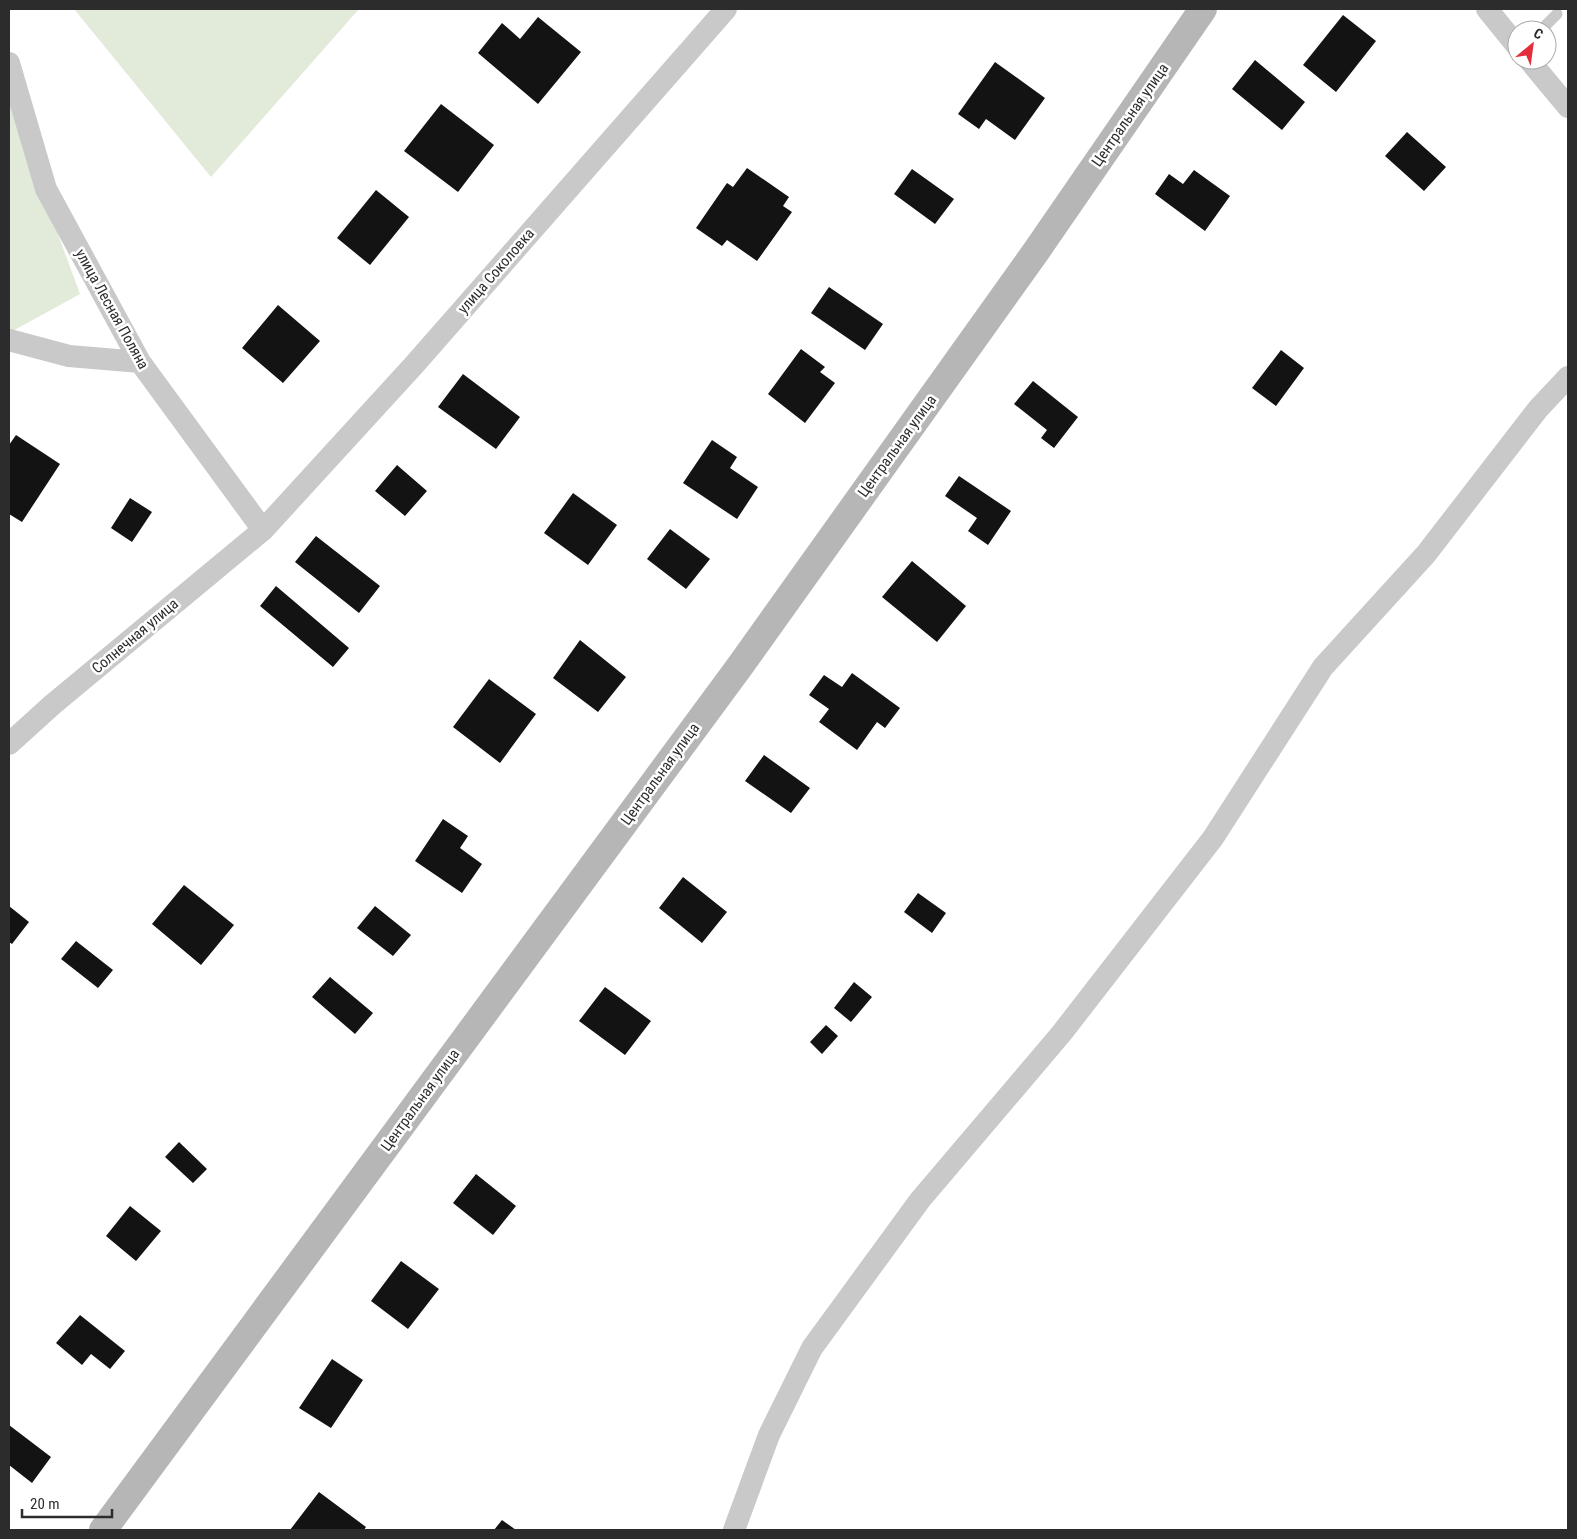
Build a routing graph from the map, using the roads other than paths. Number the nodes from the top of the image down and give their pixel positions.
1 (726, 9) edge
2 (1203, 9) edge
3 (1486, 9) edge
4 (1557, 14) dead end
5 (1551, 20) edge
6 (1507, 34) edge
7 (9, 63) edge
8 (1537, 70) edge
9 (1568, 107) edge
10 (9, 340) edge
11 (140, 362) junction
12 (1568, 377) edge
13 (263, 530) junction
14 (9, 744) edge
15 (103, 1530) edge
16 (734, 1530) edge

1 - 13 street, улица Соколовка
2 - 15 main road, Центральная улица
3 - 6 street
4 - 5 lane
7 - 11 street, улица Лесная Поляна
8 - 9 street
10 - 11 street
11 - 13 street, улица Лесная Поляна
12 - 16 street
13 - 14 street, Солнечная улица

